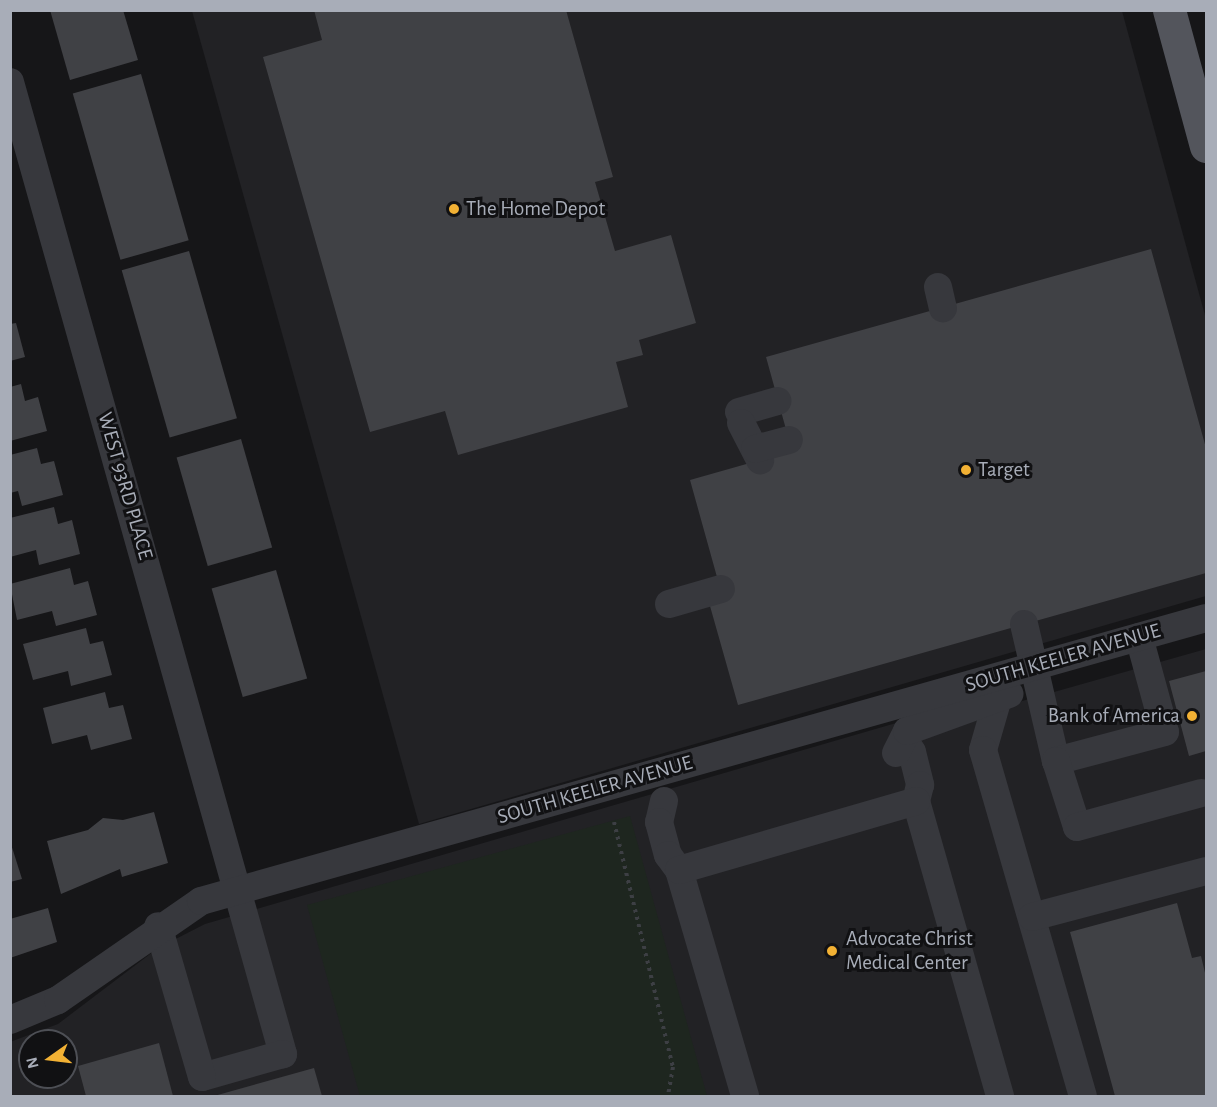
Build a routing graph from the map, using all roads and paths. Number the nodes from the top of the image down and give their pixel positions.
1 (1169, 10) edge
2 (10, 82) edge
3 (1206, 146) edge
4 (777, 401) dead end
5 (789, 440) dead end
6 (721, 589) dead end
7 (669, 604) dead end
8 (1206, 618) edge
9 (1024, 624) dead end
10 (1139, 637) junction
11 (1034, 667) junction
12 (998, 699) junction
13 (1056, 761) junction
14 (657, 773) junction
15 (1201, 793) dead end
16 (916, 801) junction
17 (614, 822) dead end
18 (679, 870) junction
19 (1206, 871) edge
20 (240, 890) junction
21 (1032, 917) junction
22 (158, 926) junction
23 (10, 1020) edge
24 (668, 1096) edge
25 (745, 1096) edge
26 (1000, 1096) edge
27 (1083, 1096) edge

1 - 3 main road
2 - 20 street, WEST 93RD PLACE
4 - 5 street
6 - 7 street
8 - 10 street, SOUTH KEELER AVENUE
9 - 11 street
10 - 11 street, SOUTH KEELER AVENUE
10 - 13 street
11 - 12 street
11 - 13 street
11 - 14 street, SOUTH KEELER AVENUE
12 - 16 street
12 - 21 street
13 - 15 street
14 - 18 street
14 - 20 street, SOUTH KEELER AVENUE
16 - 18 street
16 - 26 street
17 - 24 path
18 - 25 street
19 - 21 street
20 - 22 street, SOUTH KEELER AVENUE
20 - 22 street, WEST 93RD PLACE
21 - 27 street
22 - 23 street, SOUTH KEELER AVENUE

